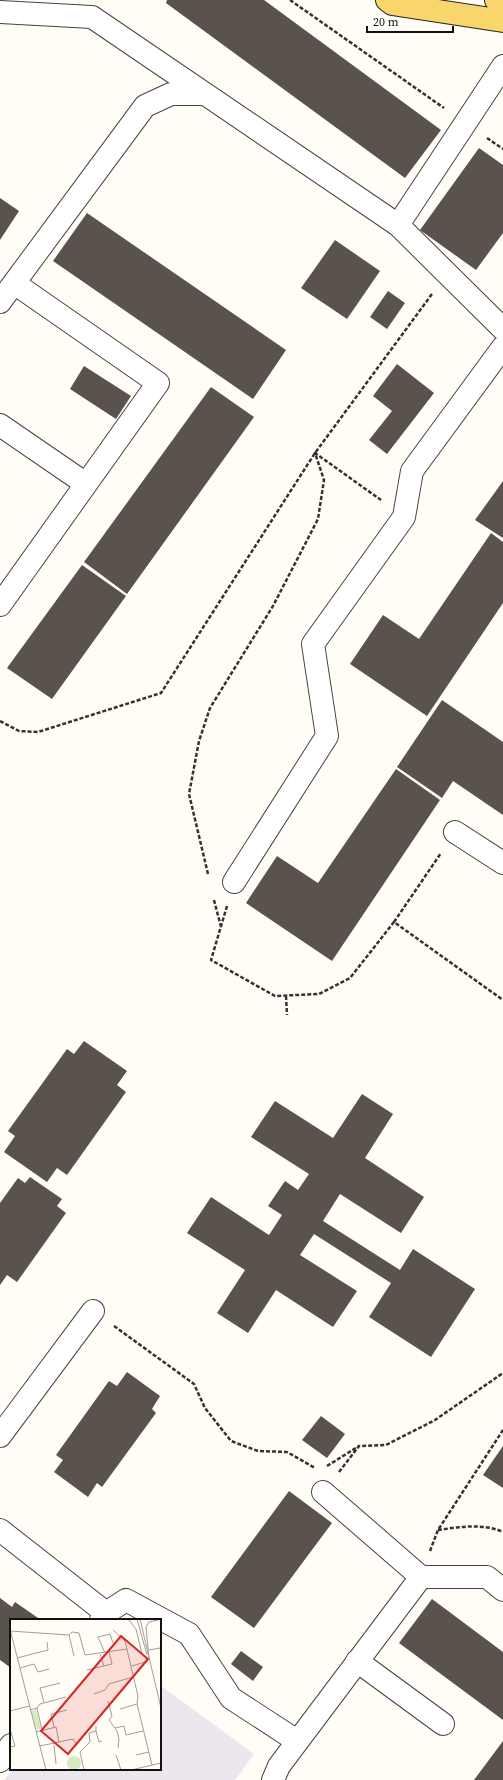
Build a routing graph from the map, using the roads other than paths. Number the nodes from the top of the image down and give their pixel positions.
1 (387, 0) edge
2 (496, 0) edge
3 (503, 5) edge
4 (0, 12) edge
5 (503, 21) edge
6 (503, 66) edge
7 (205, 94) junction
8 (398, 225) junction
9 (14, 283) junction
10 (0, 302) edge
11 (503, 329) edge
12 (503, 347) edge
13 (0, 425) edge
14 (86, 484) junction
15 (0, 605) edge
16 (455, 832) road end
17 (503, 863) edge
18 (234, 882) road end
19 (93, 1311) road end
20 (0, 1436) edge
21 (323, 1492) road end
22 (0, 1530) edge
23 (421, 1577) junction
24 (503, 1590) edge
25 (104, 1617) edge
26 (357, 1661) junction
27 (443, 1724) dead end
28 (297, 1741) junction
29 (273, 1780) edge

1 - 5 main road
2 - 3 main road
4 - 7 lane
6 - 8 lane
7 - 8 lane
7 - 9 lane
8 - 11 lane
9 - 10 lane
9 - 14 lane
12 - 18 lane
13 - 14 lane
14 - 15 lane
16 - 17 lane
19 - 20 lane
21 - 23 lane
22 - 25 lane
23 - 24 lane
23 - 26 lane
25 - 28 lane
26 - 27 lane
26 - 28 lane
28 - 29 lane

